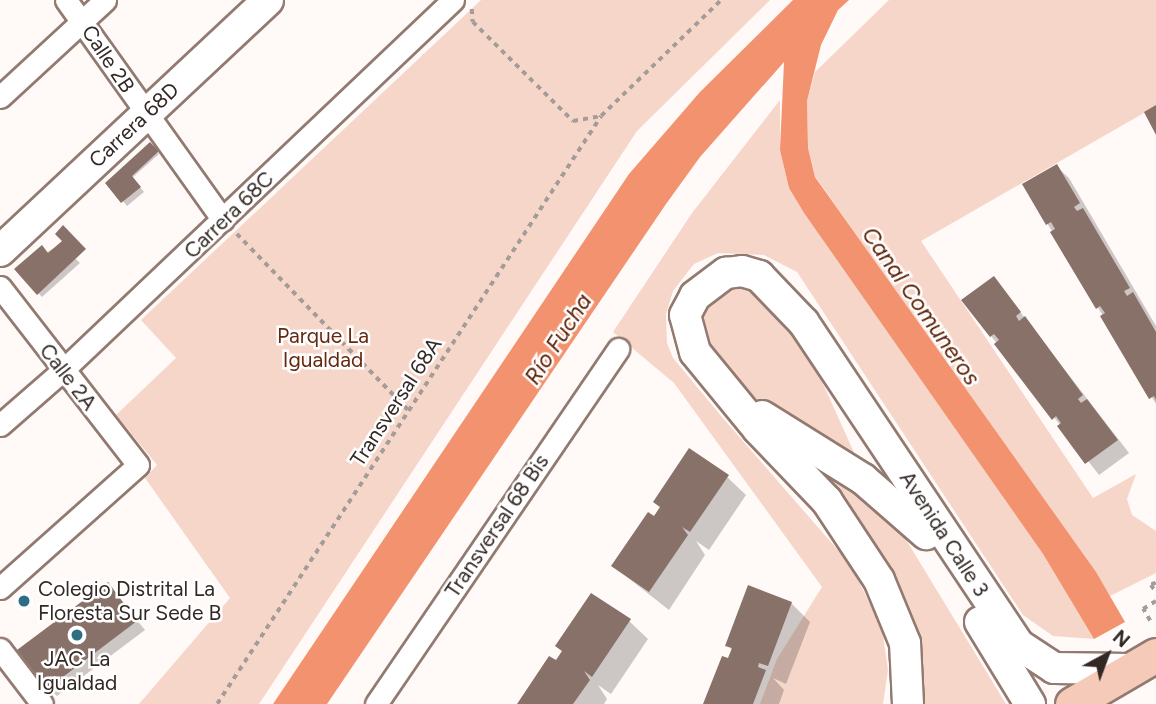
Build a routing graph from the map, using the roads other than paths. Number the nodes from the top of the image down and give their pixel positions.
1 (66, 0) edge
2 (106, 0) edge
3 (268, 0) edge
4 (453, 0) edge
5 (82, 21) junction
6 (0, 97) edge
7 (145, 115) junction
8 (223, 220) junction
9 (0, 251) edge
10 (0, 287) edge
11 (804, 323) junction
12 (618, 349) dead end
13 (62, 371) junction
14 (720, 385) junction
15 (0, 425) edge
16 (926, 534) junction
17 (0, 588) edge
18 (0, 649) edge
19 (1143, 662) edge
20 (42, 704) edge
21 (376, 704) edge
22 (908, 704) edge
23 (1030, 704) edge
24 (1072, 704) edge

1 - 5 street, Calle 2B
2 - 5 street
3 - 7 main road, Carrera 68D
4 - 8 street, Carrera 68C
5 - 6 street
5 - 7 street, Calle 2B
7 - 8 street, Calle 2B
7 - 9 main road, Carrera 68D
8 - 13 street, Carrera 68C
10 - 13 street, Calle 2A
11 - 14 main road, Avenida Calle 3
11 - 16 main road, Avenida Calle 3
11 - 19 main road, Avenida Calle 3
12 - 21 street, Transversal 68 Bis
13 - 15 street, Carrera 68C
13 - 17 street, Calle 2A
14 - 16 main road, Avenida Calle 3
14 - 22 main road, Avenida Calle 3
16 - 23 main road, Avenida Calle 3
18 - 20 street
19 - 24 main road

